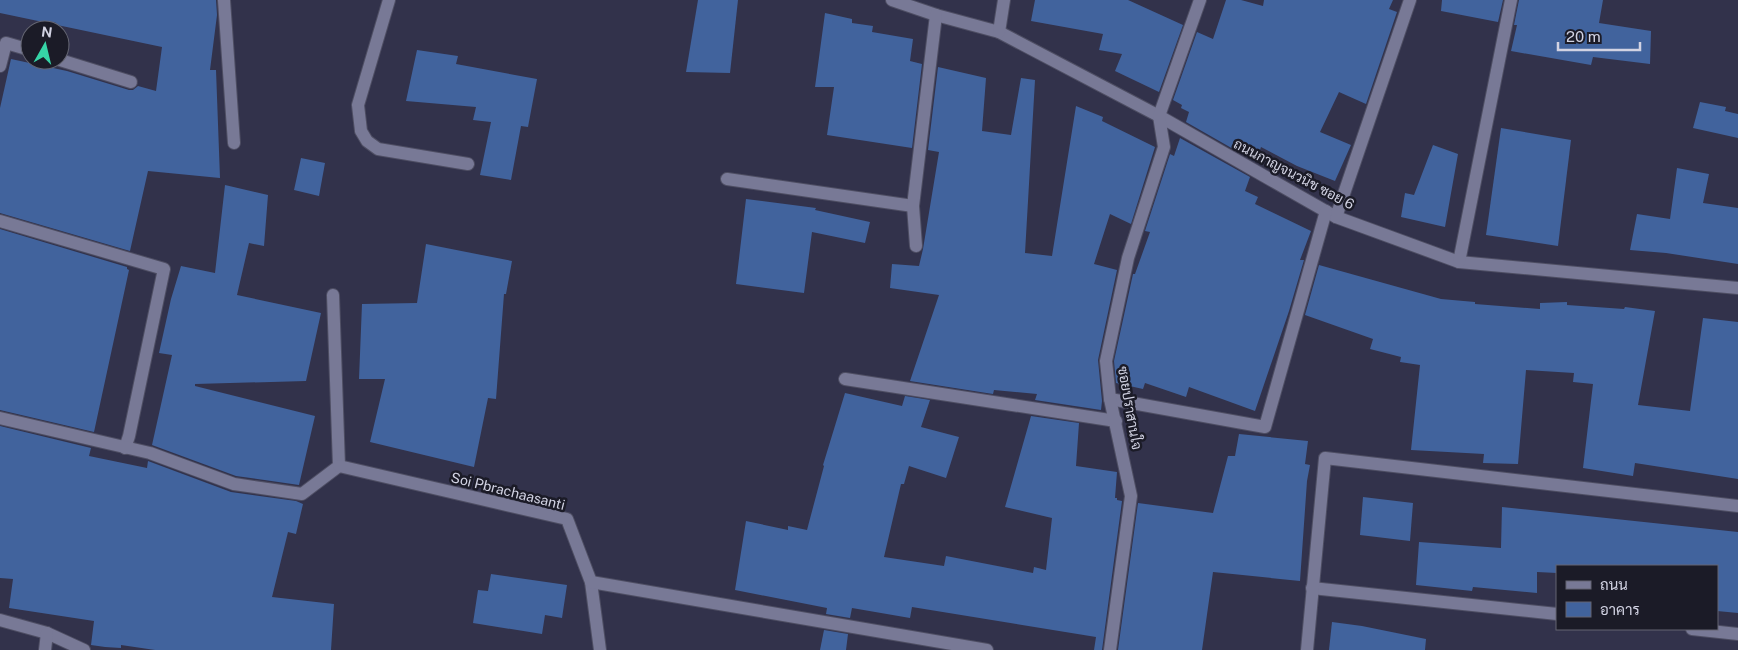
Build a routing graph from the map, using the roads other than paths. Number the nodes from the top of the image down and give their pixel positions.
1 (224, 0) edge
2 (389, 0) edge
3 (892, 0) edge
4 (1004, 0) edge
5 (1200, 0) edge
6 (1410, 0) edge
7 (1512, 0) edge
8 (936, 15) junction
9 (999, 32) junction
10 (20, 47) edge
11 (70, 63) edge
12 (0, 66) edge
13 (131, 82) dead end
14 (1159, 116) junction
15 (234, 143) dead end
16 (468, 164) dead end
17 (726, 179) dead end
18 (913, 206) junction
19 (1331, 214) junction
20 (0, 221) edge
21 (916, 246) dead end
22 (1459, 262) junction
23 (1738, 288) edge
24 (333, 295) dead end
25 (845, 380) dead end
26 (1110, 399) junction
27 (0, 418) edge
28 (1116, 421) junction
29 (125, 448) junction
30 (339, 466) junction
31 (1738, 506) edge
32 (592, 582) junction
33 (1312, 588) junction
34 (1556, 614) edge
35 (0, 620) edge
36 (1701, 630) edge
37 (47, 633) junction
38 (1738, 634) edge
39 (44, 650) edge
40 (84, 650) edge
41 (600, 650) edge
42 (987, 650) edge
43 (1110, 650) edge
44 (1306, 650) edge

1 - 15 street
2 - 16 street
3 - 8 street, ถนนกาญจนวนิช ซอย 6
4 - 9 street
5 - 14 street
6 - 19 street
7 - 22 street
8 - 9 street, ถนนกาญจนวนิช ซอย 6
8 - 18 street
9 - 14 street, ถนนกาญจนวนิช ซอย 6
10 - 12 street
11 - 13 street
14 - 19 street, ถนนกาญจนวนิช ซอย 6
14 - 26 street, ซอยปราสานใจ
17 - 18 street
18 - 21 street
19 - 22 street, ถนนกาญจนวนิช ซอย 6
19 - 26 street
20 - 29 street
22 - 23 street, ถนนกาญจนวนิช ซอย 6
24 - 30 street
25 - 28 street
26 - 28 street, ซอยปราสานใจ
27 - 29 street
28 - 43 street, ซอยปราสานใจ
29 - 30 street
30 - 32 street, Soi Pbrachaasanti
31 - 33 street
32 - 41 street, Soi Pbrachaasanti
32 - 42 street
33 - 34 street
33 - 44 street
35 - 37 street
36 - 38 street
37 - 39 street
37 - 40 street

